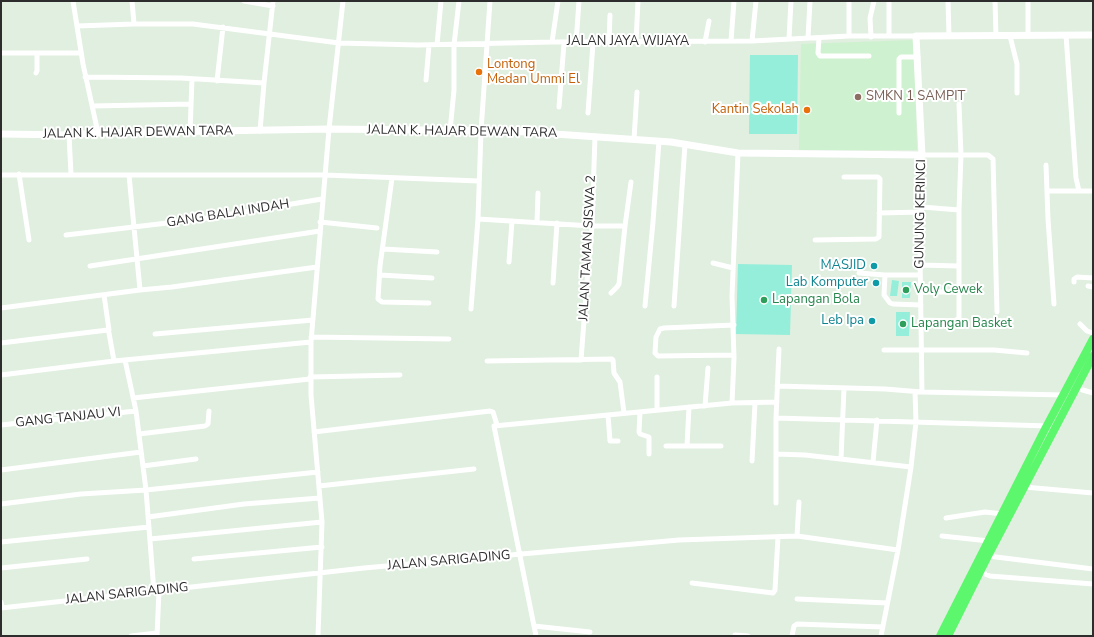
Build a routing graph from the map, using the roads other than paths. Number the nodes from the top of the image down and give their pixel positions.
1 (73, 1) edge
2 (132, 1) edge
3 (244, 1) edge
4 (343, 1) edge
5 (441, 1) edge
6 (459, 1) edge
7 (490, 1) edge
8 (558, 1) edge
9 (579, 1) edge
10 (638, 1) edge
11 (734, 1) edge
12 (756, 1) edge
13 (791, 1) edge
14 (810, 1) edge
15 (849, 1) edge
16 (874, 1) edge
17 (889, 1) edge
18 (948, 1) edge
19 (995, 1) edge
20 (1028, 1) edge
21 (273, 3) edge
22 (610, 15) dead end
23 (709, 21) dead end
24 (134, 24) junction
25 (77, 26) junction
26 (223, 27) junction
27 (269, 34) junction
28 (1066, 35) junction
29 (1093, 35) edge
30 (849, 36) junction
31 (889, 36) junction
32 (916, 36) junction
33 (949, 36) junction
34 (996, 36) junction
35 (1010, 36) junction
36 (1028, 36) junction
37 (871, 37) junction
38 (808, 38) junction
39 (819, 38) junction
40 (789, 39) junction
41 (731, 41) junction
42 (752, 41) junction
43 (552, 42) junction
44 (609, 42) junction
45 (636, 42) junction
46 (705, 42) junction
47 (339, 43) junction
48 (564, 43) junction
49 (576, 43) junction
50 (593, 43) junction
51 (486, 44) junction
52 (428, 45) junction
53 (437, 45) junction
54 (454, 45) junction
55 (1, 53) edge
56 (37, 53) junction
57 (81, 54) junction
58 (869, 56) dead end
59 (918, 56) junction
60 (36, 73) dead end
61 (86, 77) junction
62 (192, 79) junction
63 (426, 80) dead end
64 (218, 81) junction
65 (264, 83) junction
66 (637, 92) dead end
67 (1017, 93) dead end
68 (191, 104) junction
69 (959, 104) dead end
70 (92, 106) junction
71 (559, 107) dead end
72 (588, 113) dead end
73 (899, 113) dead end
74 (329, 129) junction
75 (260, 131) junction
76 (450, 131) junction
77 (481, 131) junction
78 (190, 132) junction
79 (98, 133) junction
80 (1, 134) edge
81 (69, 135) junction
82 (595, 136) junction
83 (634, 139) junction
84 (658, 141) junction
85 (685, 144) junction
86 (738, 153) junction
87 (922, 155) junction
88 (962, 155) junction
89 (1046, 165) dead end
90 (19, 174) junction
91 (71, 174) junction
92 (1, 175) edge
93 (129, 175) junction
94 (325, 175) junction
95 (844, 177) dead end
96 (392, 178) junction
97 (479, 181) junction
98 (631, 182) dead end
99 (1047, 190) junction
100 (1079, 191) junction
101 (1093, 191) edge
102 (538, 193) dead end
103 (322, 200) junction
104 (922, 210) junction
105 (959, 210) junction
106 (879, 213) junction
107 (478, 219) junction
108 (512, 221) junction
109 (320, 222) junction
110 (537, 222) junction
111 (557, 223) junction
112 (592, 226) junction
113 (626, 226) junction
114 (134, 227) junction
115 (376, 228) dead end
116 (320, 231) junction
117 (66, 235) dead end
118 (30, 240) dead end
119 (815, 240) dead end
120 (383, 249) junction
121 (437, 252) dead end
122 (136, 258) junction
123 (509, 262) dead end
124 (713, 263) dead end
125 (920, 265) junction
126 (90, 266) dead end
127 (958, 266) junction
128 (316, 267) junction
129 (733, 268) junction
130 (859, 273) dead end
131 (380, 275) junction
132 (885, 275) junction
133 (920, 275) junction
134 (432, 278) dead end
135 (1093, 278) edge
136 (1074, 282) dead end
137 (553, 283) dead end
138 (140, 290) junction
139 (921, 292) junction
140 (958, 292) junction
141 (611, 293) dead end
142 (104, 295) junction
143 (429, 303) dead end
144 (1054, 304) dead end
145 (921, 305) junction
146 (645, 306) dead end
147 (674, 306) dead end
148 (1, 308) edge
149 (472, 309) dead end
150 (997, 312) dead end
151 (313, 320) junction
152 (921, 320) junction
153 (1080, 324) dead end
154 (734, 325) junction
155 (109, 330) junction
156 (1093, 333) edge
157 (154, 334) dead end
158 (449, 338) dead end
159 (311, 339) junction
160 (1093, 339) edge
161 (1, 343) edge
162 (778, 349) dead end
163 (884, 350) dead end
164 (922, 350) junction
165 (1027, 353) dead end
166 (734, 355) junction
167 (1093, 356) edge
168 (125, 360) junction
169 (581, 360) junction
170 (114, 361) junction
171 (487, 361) dead end
172 (708, 368) dead end
173 (400, 375) dead end
174 (1, 376) edge
175 (657, 377) dead end
176 (310, 378) junction
177 (777, 386) junction
178 (844, 388) junction
179 (1076, 388) junction
180 (915, 392) junction
181 (922, 392) junction
182 (1093, 393) edge
183 (1064, 395) junction
184 (133, 398) junction
185 (777, 402) junction
186 (732, 403) junction
187 (755, 403) junction
188 (706, 406) junction
189 (689, 407) junction
190 (657, 410) junction
191 (136, 412) junction
192 (209, 412) dead end
193 (640, 412) junction
194 (624, 413) junction
195 (608, 415) junction
196 (776, 418) junction
197 (843, 419) junction
198 (877, 420) junction
199 (916, 422) junction
200 (1, 425) edge
201 (497, 425) junction
202 (1047, 426) junction
203 (1056, 428) junction
204 (314, 432) junction
205 (139, 434) junction
206 (618, 441) dead end
207 (666, 446) dead end
208 (688, 446) junction
209 (722, 446) dead end
210 (141, 452) junction
211 (649, 454) dead end
212 (776, 454) junction
213 (196, 459) dead end
214 (841, 459) junction
215 (752, 461) dead end
216 (873, 462) junction
217 (143, 466) junction
218 (910, 467) junction
219 (474, 469) dead end
220 (1, 470) edge
221 (318, 472) junction
222 (319, 486) junction
223 (1024, 487) junction
224 (146, 490) junction
225 (1093, 493) edge
226 (320, 498) junction
227 (1014, 498) junction
228 (799, 502) dead end
229 (776, 503) dead end
230 (1, 504) edge
231 (1003, 514) junction
232 (148, 517) junction
233 (946, 518) dead end
234 (322, 522) junction
235 (149, 527) junction
236 (797, 536) junction
237 (942, 536) dead end
238 (778, 537) junction
239 (150, 539) junction
240 (989, 541) junction
241 (1, 542) edge
242 (322, 547) junction
243 (898, 550) junction
244 (520, 554) junction
245 (988, 556) junction
246 (87, 558) dead end
247 (194, 559) dead end
248 (1, 568) edge
249 (982, 568) junction
250 (1093, 569) edge
251 (321, 573) junction
252 (692, 583) dead end
253 (1093, 584) edge
254 (156, 591) junction
255 (797, 599) dead end
256 (1, 602) edge
257 (887, 603) junction
258 (1, 608) edge
259 (534, 626) junction
260 (883, 627) junction
261 (590, 632) dead end
262 (157, 635) edge
263 (735, 635) dead end
264 (131, 636) edge
265 (318, 636) edge
266 (536, 636) edge
267 (748, 636) edge
268 (792, 636) edge
269 (881, 636) edge
270 (940, 636) edge
271 (948, 636) edge

1 - 25 street
2 - 24 street
3 - 21 street
4 - 47 street
5 - 53 street
6 - 54 street
7 - 51 street
8 - 43 street
9 - 49 street
10 - 45 street
11 - 41 street
12 - 42 street
13 - 40 street
14 - 38 street
15 - 30 street
16 - 37 street
17 - 31 street
18 - 33 street
19 - 34 street
20 - 36 street
21 - 27 street
22 - 44 street
23 - 46 street
24 - 25 street, JALAN JAYA WIJAYA
24 - 26 street, JALAN JAYA WIJAYA
25 - 57 street
26 - 27 street, JALAN JAYA WIJAYA
26 - 64 street
27 - 47 street, JALAN JAYA WIJAYA
27 - 65 street
28 - 29 street
28 - 36 street
28 - 100 street
30 - 37 street, JALAN JAYA WIJAYA
30 - 39 street, JALAN JAYA WIJAYA
31 - 32 street, JALAN JAYA WIJAYA
31 - 37 street, JALAN JAYA WIJAYA
32 - 33 street
32 - 59 street, GUNUNG KERINCI
33 - 34 street
34 - 35 street
35 - 36 street
35 - 67 street
38 - 39 street, JALAN JAYA WIJAYA
38 - 40 street, JALAN JAYA WIJAYA
39 - 58 street
40 - 42 street, JALAN JAYA WIJAYA
41 - 42 street, JALAN JAYA WIJAYA
41 - 46 street, JALAN JAYA WIJAYA
43 - 48 street, JALAN JAYA WIJAYA
43 - 51 street, JALAN JAYA WIJAYA
44 - 45 street, JALAN JAYA WIJAYA
44 - 50 street, JALAN JAYA WIJAYA
45 - 46 street, JALAN JAYA WIJAYA
47 - 52 street, JALAN JAYA WIJAYA
47 - 74 street
48 - 49 street, JALAN JAYA WIJAYA
48 - 71 street
49 - 50 street, JALAN JAYA WIJAYA
50 - 72 street
51 - 54 street, JALAN JAYA WIJAYA
51 - 77 street
52 - 53 street, JALAN JAYA WIJAYA
52 - 63 street
53 - 54 street, JALAN JAYA WIJAYA
54 - 76 street
55 - 56 street
56 - 57 street
56 - 60 street
57 - 61 street
59 - 73 street
59 - 87 street, GUNUNG KERINCI
61 - 62 street
61 - 70 street
62 - 64 street
62 - 68 street
64 - 65 street
65 - 75 street
66 - 83 street
68 - 70 street
68 - 78 street
69 - 88 street
70 - 79 street
74 - 75 street, JALAN K. HAJAR DEWAN TARA
74 - 76 street, JALAN K. HAJAR DEWAN TARA
74 - 94 street
75 - 78 street, JALAN K. HAJAR DEWAN TARA
76 - 77 street, JALAN K. HAJAR DEWAN TARA
77 - 82 street, JALAN K. HAJAR DEWAN TARA
77 - 97 street
78 - 79 street, JALAN K. HAJAR DEWAN TARA
79 - 81 street, JALAN K. HAJAR DEWAN TARA
80 - 81 street, JALAN K. HAJAR DEWAN TARA
81 - 91 street
82 - 83 street, JALAN K. HAJAR DEWAN TARA
82 - 112 street, JALAN TAMAN SISWA 2
83 - 84 street, JALAN K. HAJAR DEWAN TARA
84 - 85 street, JALAN K. HAJAR DEWAN TARA
84 - 146 street
85 - 86 street, JALAN K. HAJAR DEWAN TARA
85 - 147 street
86 - 87 street, JALAN K. HAJAR DEWAN TARA
86 - 129 street
87 - 88 street
87 - 104 street, GUNUNG KERINCI
88 - 105 street
88 - 150 street
89 - 99 street
90 - 91 street
90 - 92 street
90 - 118 street
91 - 93 street
93 - 94 street
93 - 114 street
94 - 96 street
94 - 103 street
95 - 106 street
96 - 97 street
96 - 120 street
97 - 107 street
98 - 113 street
99 - 100 street
99 - 144 street
100 - 101 street
102 - 110 street
103 - 109 street
103 - 114 street, GANG BALAI INDAH
104 - 105 street
104 - 106 street
104 - 125 street, GUNUNG KERINCI
105 - 127 street
106 - 119 street
107 - 108 street
107 - 149 street
108 - 110 street
108 - 123 street
109 - 115 street
109 - 116 street
110 - 111 street
111 - 112 street
111 - 137 street
112 - 113 street
112 - 169 street, JALAN TAMAN SISWA 2
113 - 141 street
114 - 117 street, GANG BALAI INDAH
114 - 122 street
116 - 122 street
116 - 128 street
120 - 121 street
120 - 131 street
122 - 126 street
122 - 138 street
124 - 129 street
125 - 127 street
125 - 133 street, GUNUNG KERINCI
127 - 140 street
128 - 138 street
128 - 151 street
129 - 154 street
130 - 132 street
131 - 134 street
131 - 143 street
132 - 133 street
132 - 145 street
133 - 139 street, GUNUNG KERINCI
135 - 136 street
138 - 142 street
139 - 140 street
139 - 145 street, GUNUNG KERINCI
140 - 152 street
142 - 148 street
142 - 155 street
145 - 152 street, GUNUNG KERINCI
151 - 157 street
151 - 159 street
152 - 164 street, GUNUNG KERINCI
153 - 156 street
154 - 166 street
154 - 166 street
155 - 161 street
155 - 170 street
158 - 159 street
159 - 168 street
159 - 176 street
160 - 183 main road
162 - 177 street
163 - 164 street
164 - 165 street
164 - 181 street, GUNUNG KERINCI
166 - 186 street
167 - 179 main road
168 - 170 street
168 - 184 street
169 - 171 street
169 - 194 street
170 - 174 street
172 - 188 street
173 - 176 street
175 - 190 street
176 - 184 street
176 - 204 street
177 - 178 street
177 - 185 street
178 - 180 street
178 - 197 street
179 - 182 street
179 - 203 main road
180 - 181 street
180 - 199 street
181 - 183 street
183 - 202 main road
184 - 191 street
185 - 187 street
185 - 196 street
186 - 187 street
186 - 188 street
187 - 215 street
188 - 189 street
189 - 190 street
189 - 208 street
190 - 193 street
191 - 200 street, GANG TANJAU VI
191 - 205 street
192 - 205 street
193 - 194 street
193 - 211 street
194 - 195 street
195 - 201 street
195 - 206 street
196 - 197 street
196 - 212 street
197 - 198 street
197 - 214 street
198 - 199 street
198 - 216 street
199 - 202 street
199 - 218 street
201 - 204 street
201 - 244 street
202 - 203 street
202 - 227 main road
203 - 223 main road
204 - 221 street
205 - 210 street
207 - 208 street
208 - 209 street
210 - 217 street
210 - 220 street
212 - 214 street
212 - 229 street
213 - 217 street
214 - 216 street
216 - 218 street
217 - 224 street
218 - 243 street
219 - 222 street
221 - 222 street
221 - 224 street
222 - 226 street
223 - 225 street
223 - 227 main road
224 - 230 street
224 - 232 street
226 - 232 street
226 - 234 street
227 - 231 main road
227 - 245 main road
228 - 236 street
231 - 233 street
231 - 240 main road
232 - 235 street
234 - 239 street
234 - 242 street
235 - 239 street
235 - 241 street
236 - 238 street, JALAN SARIGADING
236 - 243 street, JALAN SARIGADING
237 - 240 street
238 - 244 street, JALAN SARIGADING
238 - 252 street
239 - 254 street
240 - 270 main road
242 - 247 street
242 - 251 street
243 - 257 street
244 - 251 street, JALAN SARIGADING
244 - 259 street
245 - 249 main road
245 - 250 street
246 - 248 street
249 - 253 street
249 - 271 main road
251 - 254 street, JALAN SARIGADING
251 - 265 street
254 - 258 street, JALAN SARIGADING
254 - 262 street
255 - 257 street
256 - 258 street
257 - 260 street
259 - 261 street
259 - 266 street
260 - 268 street
260 - 269 street
262 - 264 street
263 - 267 street

